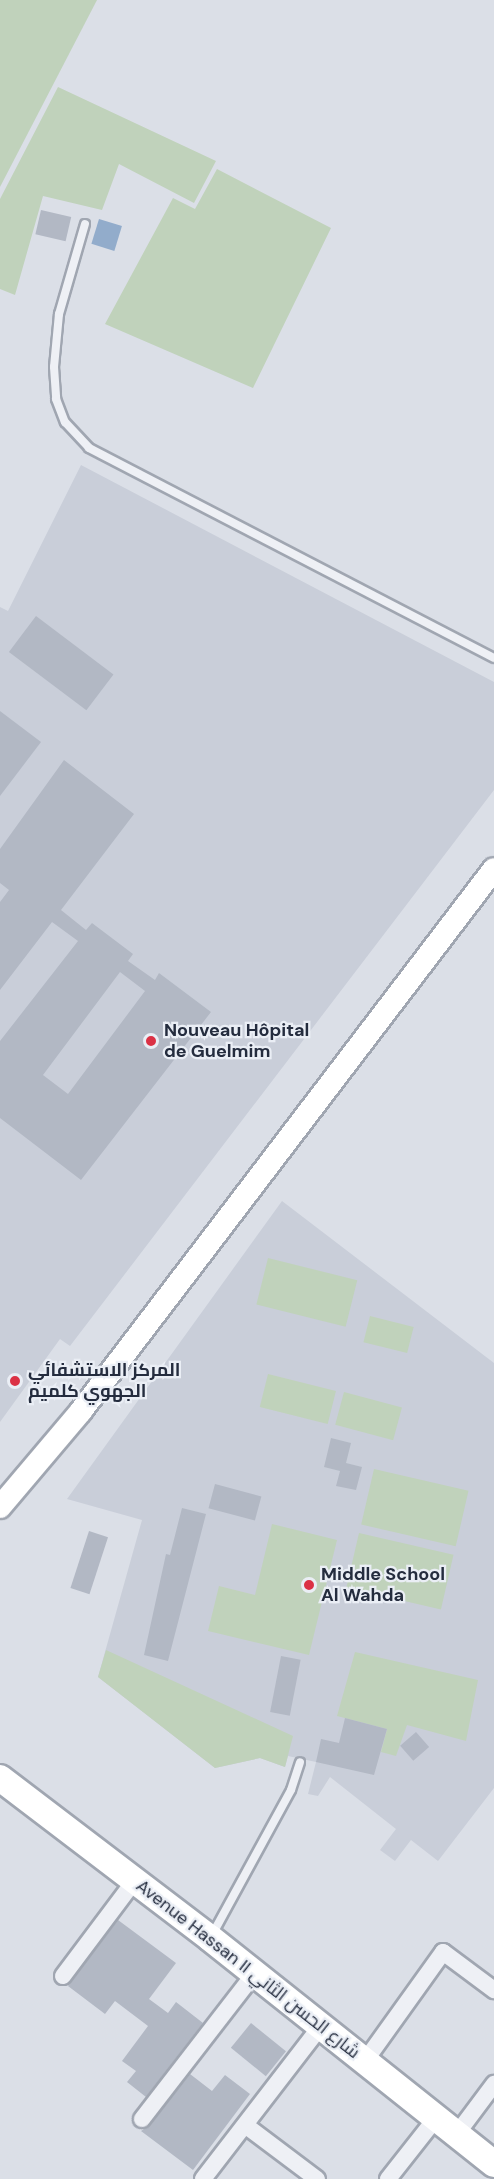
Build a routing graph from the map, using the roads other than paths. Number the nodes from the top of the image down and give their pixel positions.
1 (85, 224) dead end
2 (494, 658) edge
3 (494, 869) edge
4 (0, 1507) edge
5 (300, 1762) dead end
6 (0, 1778) edge
7 (135, 1880) junction
8 (210, 1938) junction
9 (255, 1973) junction
10 (63, 1976) dead end
11 (494, 1990) edge
12 (321, 2026) junction
13 (365, 2061) junction
14 (494, 2084) edge
15 (436, 2118) junction
16 (142, 2119) dead end
17 (245, 2125) junction
18 (456, 2135) junction
19 (494, 2164) edge
20 (203, 2179) edge
21 (317, 2179) edge
22 (388, 2179) edge

1 - 2 lane
3 - 4 street
5 - 8 lane
6 - 7 main road, Avenue Hassan II شارع الحسن الثاني
7 - 8 main road, Avenue Hassan II شارع الحسن الثاني
7 - 10 street
8 - 9 main road, Avenue Hassan II شارع الحسن الثاني
9 - 12 main road, Avenue Hassan II شارع الحسن الثاني
9 - 16 street
11 - 13 street
12 - 13 main road, Avenue Hassan II شارع الحسن الثاني
12 - 17 street
13 - 15 main road, Avenue Hassan II شارع الحسن الثاني
14 - 18 street
15 - 18 main road, Avenue Hassan II شارع الحسن الثاني
15 - 22 street
17 - 20 street
17 - 21 street
18 - 19 main road, Avenue Hassan II شارع الحسن الثاني

